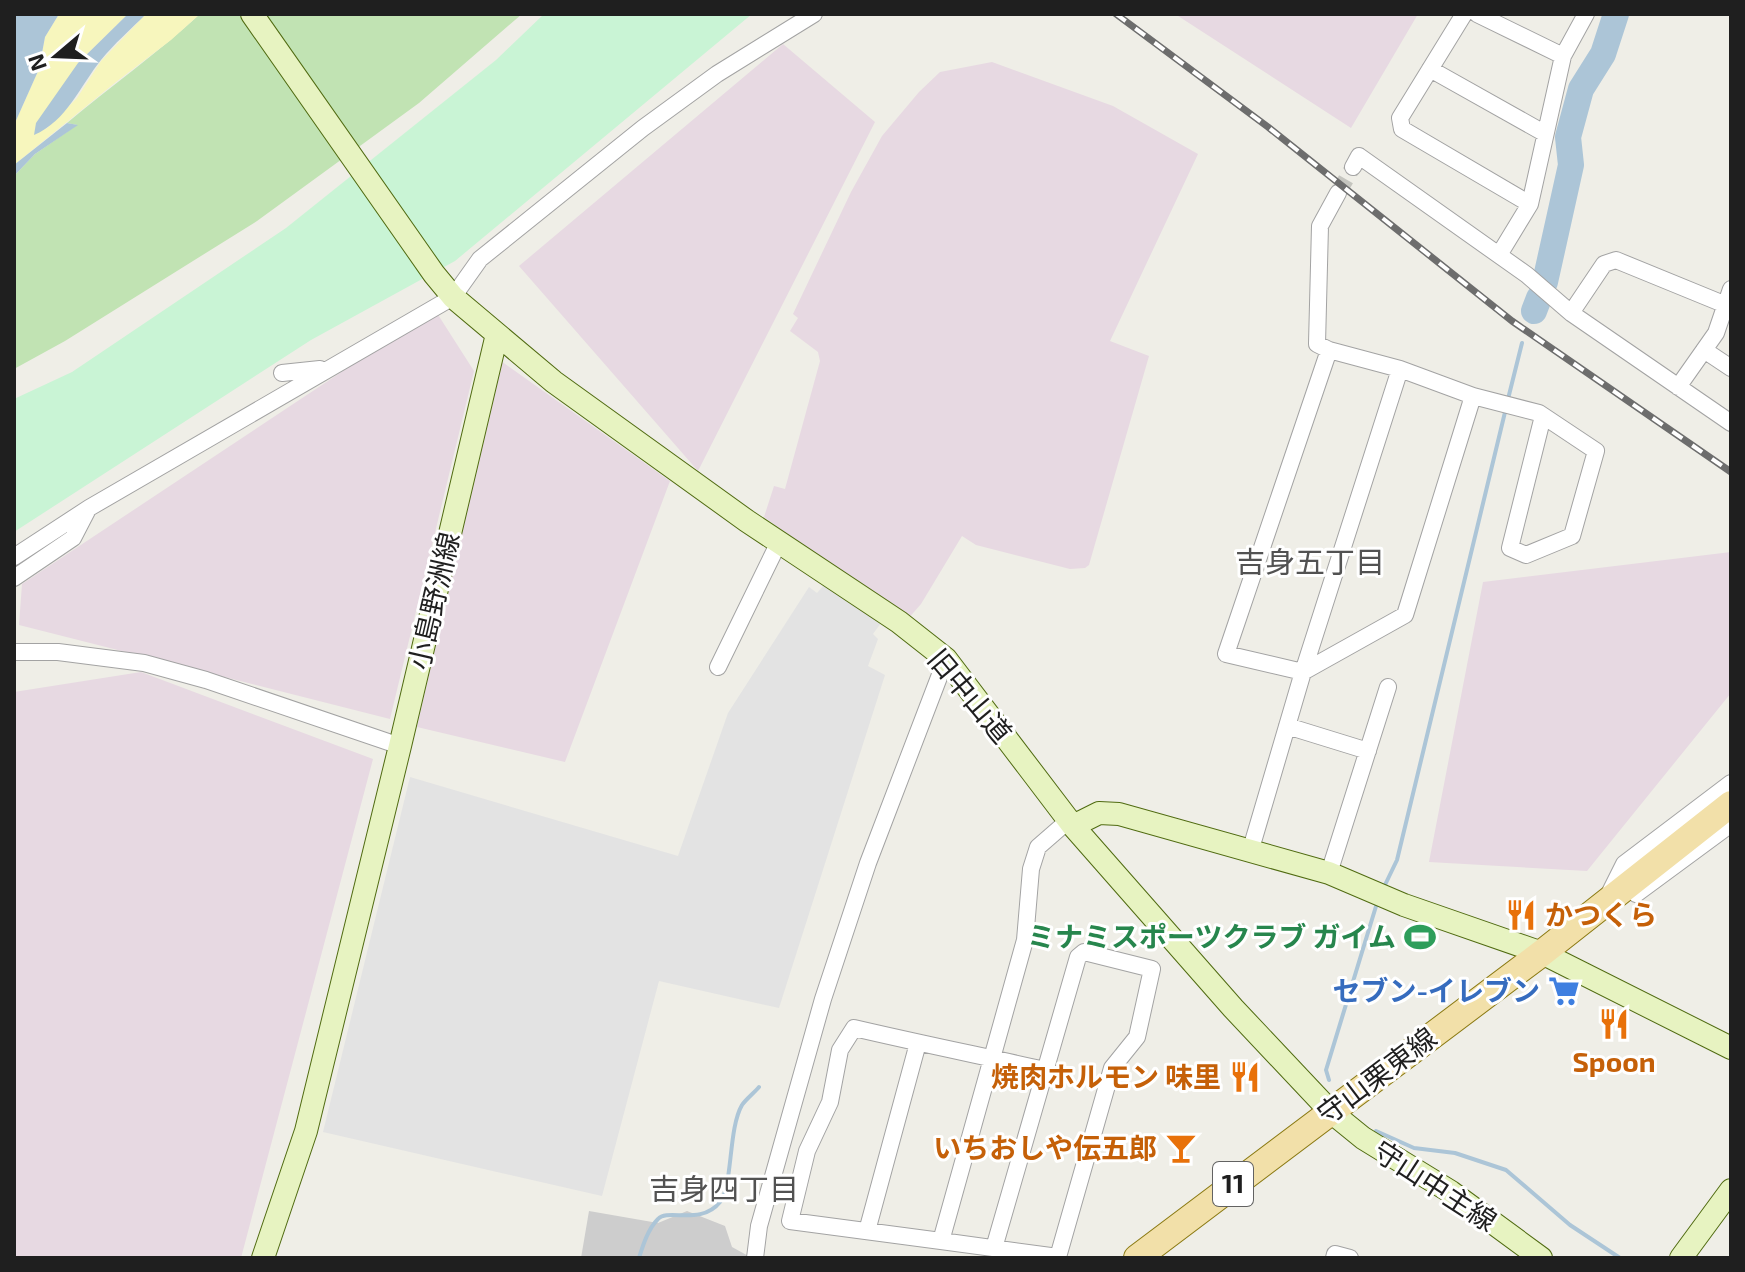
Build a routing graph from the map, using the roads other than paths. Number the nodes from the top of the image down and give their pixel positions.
1 (252, 14) edge
2 (814, 14) edge
3 (1464, 14) edge
4 (1477, 14) edge
5 (1586, 14) edge
6 (1563, 56) junction
7 (1430, 69) junction
8 (1544, 133) junction
9 (1353, 167) dead end
10 (1338, 193) tunnel mouth
11 (1530, 204) junction
12 (1499, 255) junction
13 (453, 297) junction
14 (1728, 297) edge
15 (1571, 313) junction
16 (497, 334) junction
17 (1329, 350) junction
18 (1704, 350) junction
19 (1731, 368) edge
20 (325, 369) junction
21 (1400, 369) junction
22 (282, 373) dead end
23 (1678, 387) junction
24 (1473, 396) junction
25 (1543, 416) junction
26 (1731, 423) edge
27 (89, 508) junction
28 (779, 542) junction
29 (14, 557) edge
30 (14, 578) edge
31 (14, 652) edge
32 (946, 659) junction
33 (718, 667) dead end
34 (1303, 672) junction
35 (1388, 687) dead end
36 (1287, 726) junction
37 (400, 746) junction
38 (1368, 751) junction
39 (1731, 783) edge
40 (1731, 804) edge
41 (1071, 823) junction
42 (1731, 824) edge
43 (1250, 852) junction
44 (1329, 873) junction
45 (1607, 902) junction
46 (1542, 953) junction
47 (918, 1043) junction
48 (1731, 1048) edge
49 (991, 1058) junction
50 (1045, 1070) junction
51 (1331, 1112) junction
52 (1728, 1199) edge
53 (867, 1231) junction
54 (941, 1241) junction
55 (994, 1248) junction
56 (263, 1258) edge
57 (755, 1258) edge
58 (1137, 1258) edge
59 (1334, 1258) edge
60 (1350, 1258) edge
61 (1541, 1258) edge
62 (1681, 1258) edge

1 - 13 street
2 - 13 street
3 - 7 street
4 - 6 street
5 - 6 street
6 - 8 street
7 - 8 street
7 - 11 street
8 - 11 street
9 - 12 street
10 - 17 street
11 - 12 street
12 - 15 street
13 - 16 street
13 - 20 street
14 - 15 street
14 - 18 street
15 - 23 street
16 - 28 street, 旧中山道
16 - 37 street, 小島野洲線
17 - 21 street
17 - 34 street
18 - 19 street
18 - 23 street
20 - 22 street
20 - 27 street
21 - 24 street
21 - 34 street
23 - 26 street
24 - 25 street
24 - 34 street
25 - 25 street
27 - 29 street
27 - 30 street
28 - 32 street, 旧中山道
28 - 33 street
31 - 37 street
32 - 41 street, 旧中山道
32 - 57 street
34 - 36 street
35 - 38 street
36 - 38 street
36 - 43 street
37 - 56 street, 小島野洲線
38 - 44 street
39 - 45 street
40 - 45 main road, 守山栗東線 / 11
41 - 43 street
41 - 49 street
41 - 51 street, 旧中山道
42 - 45 street
43 - 44 street
44 - 46 street
45 - 46 main road, 守山栗東線 / 11
46 - 48 street
46 - 51 main road, 守山栗東線 / 11
47 - 49 street
47 - 53 street
47 - 53 street
49 - 50 street
49 - 54 street
50 - 55 street
50 - 55 street
51 - 58 main road, 守山栗東線 / 11
51 - 61 street, 守山中主線
52 - 62 street
53 - 54 street
54 - 55 street
59 - 60 street

